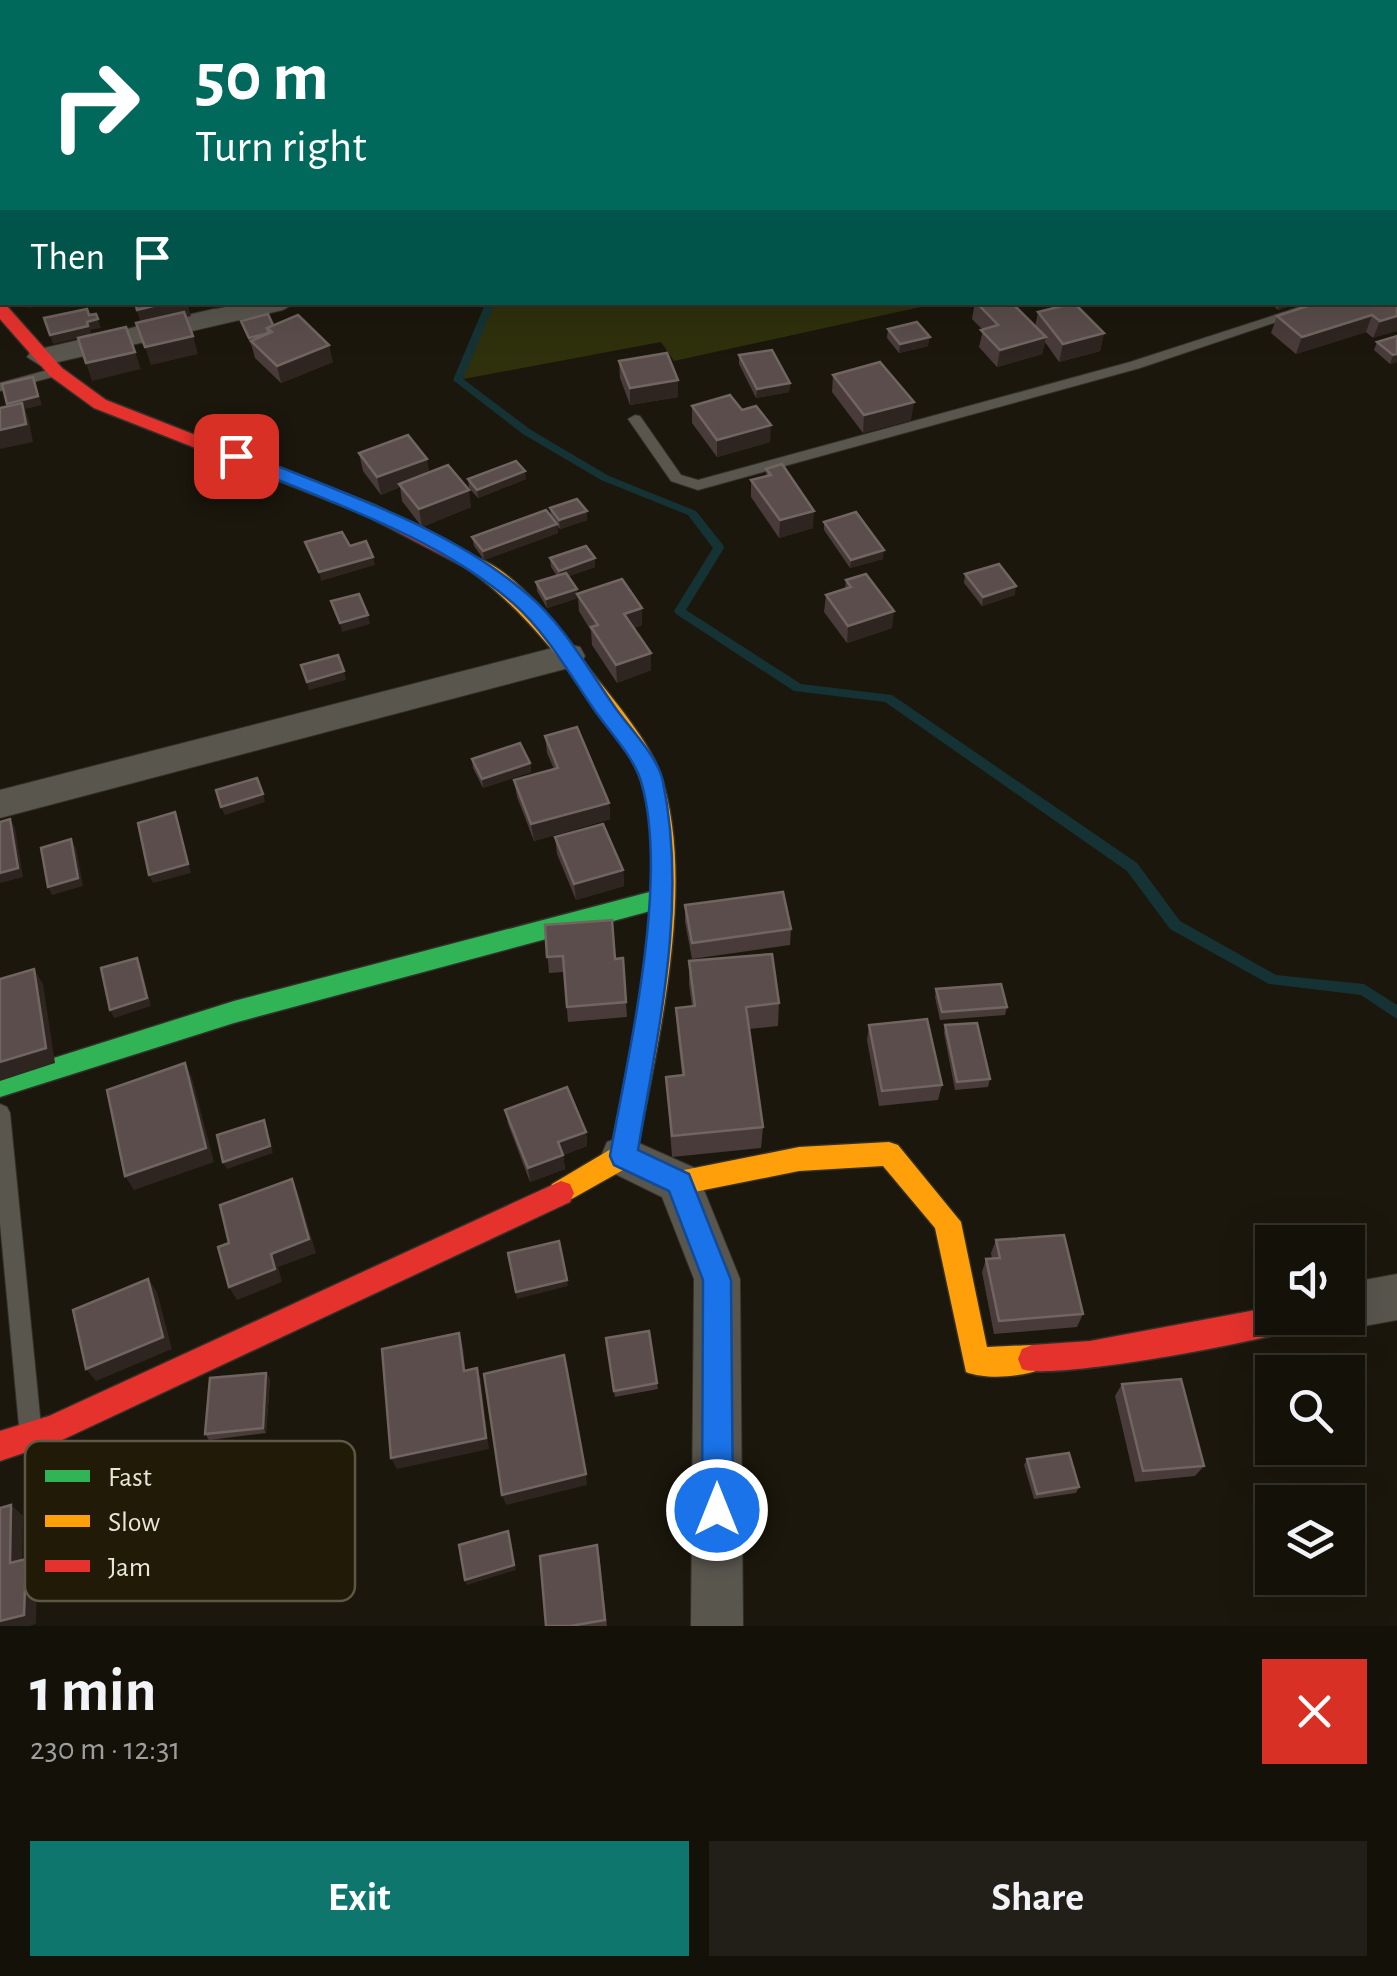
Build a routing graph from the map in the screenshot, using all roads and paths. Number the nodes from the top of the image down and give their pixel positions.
1 (272, 305) edge
2 (1321, 305) edge
3 (0, 309) edge
4 (48, 365) junction
5 (0, 386) edge
6 (635, 418) dead end
7 (568, 656) junction
8 (0, 804) edge
9 (660, 899) junction
10 (0, 1086) edge
11 (0, 1113) edge
12 (623, 1156) junction
13 (680, 1183) junction
14 (1397, 1297) edge
15 (1365, 1303) edge
16 (1255, 1324) edge
17 (31, 1436) junction
18 (0, 1446) edge
19 (717, 1626) edge

1 - 4 street
2 - 6 lane
3 - 4 street
4 - 5 lane
4 - 7 street
7 - 8 street
7 - 9 street
9 - 10 street
9 - 12 street
11 - 17 lane
12 - 13 street
12 - 17 street
13 - 16 street
13 - 19 street
14 - 15 street
17 - 18 street

